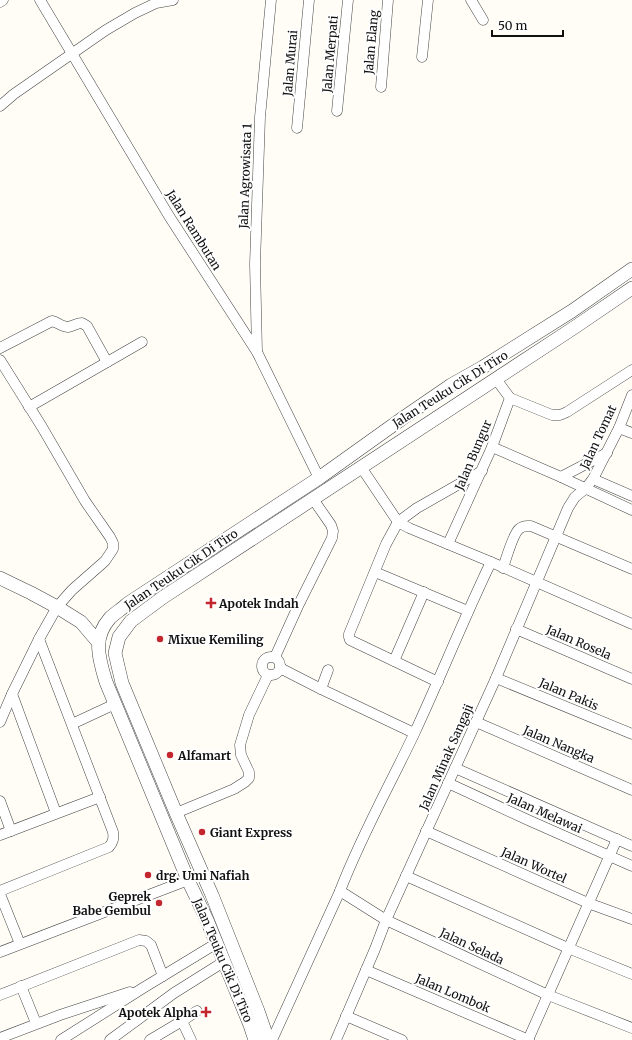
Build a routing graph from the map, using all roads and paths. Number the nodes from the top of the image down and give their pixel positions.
1 (3, 0) edge
2 (40, 0) edge
3 (173, 0) edge
4 (271, 0) edge
5 (309, 0) edge
6 (348, 0) edge
7 (388, 0) edge
8 (428, 0) edge
9 (471, 0) edge
10 (0, 2) edge
11 (483, 20) dead end
12 (72, 53) junction
13 (422, 57) dead end
14 (381, 87) dead end
15 (0, 106) edge
16 (337, 111) dead end
17 (297, 128) dead end
18 (632, 269) edge
19 (632, 288) edge
20 (526, 341) junction
21 (142, 342) dead end
22 (0, 348) edge
23 (538, 351) junction
24 (258, 352) junction
25 (0, 360) edge
26 (106, 362) junction
27 (632, 370) edge
28 (498, 380) junction
29 (632, 395) edge
30 (510, 398) junction
31 (29, 406) junction
32 (618, 428) junction
33 (632, 433) edge
34 (492, 447) junction
35 (607, 453) junction
36 (363, 469) junction
37 (482, 471) junction
38 (561, 477) junction
39 (319, 478) junction
40 (593, 479) junction
41 (585, 489) junction
42 (632, 496) edge
43 (313, 499) junction
44 (632, 510) edge
45 (261, 515) junction
46 (398, 522) junction
47 (270, 528) junction
48 (230, 536) junction
49 (556, 536) junction
50 (448, 544) junction
51 (239, 548) junction
52 (490, 562) junction
53 (503, 568) junction
54 (632, 569) edge
55 (375, 572) junction
56 (0, 578) edge
57 (537, 582) junction
58 (424, 592) junction
59 (56, 607) junction
60 (468, 611) junction
61 (81, 622) junction
62 (106, 624) junction
63 (632, 624) edge
64 (516, 629) junction
65 (39, 639) junction
66 (98, 642) junction
67 (275, 657) junction
68 (394, 661) junction
69 (280, 668) junction
70 (328, 670) dead end
71 (268, 674) junction
72 (496, 678) junction
73 (632, 679) edge
74 (438, 682) junction
75 (321, 689) junction
76 (12, 694) junction
77 (115, 704) junction
78 (0, 722) edge
79 (476, 722) junction
80 (72, 724) junction
81 (414, 733) junction
82 (632, 734) edge
83 (154, 758) junction
84 (141, 765) junction
85 (455, 768) junction
86 (448, 783) junction
87 (632, 790) edge
88 (100, 796) junction
89 (0, 801) edge
90 (56, 813) junction
91 (176, 813) junction
92 (11, 831) junction
93 (426, 831) junction
94 (0, 835) edge
95 (617, 839) junction
96 (632, 846) edge
97 (609, 856) junction
98 (632, 866) edge
99 (203, 872) junction
100 (406, 876) junction
101 (188, 880) junction
102 (0, 891) edge
103 (340, 891) junction
104 (0, 894) edge
105 (588, 903) junction
106 (632, 919) edge
107 (386, 920) junction
108 (217, 943) junction
109 (20, 944) junction
110 (568, 948) junction
111 (0, 952) edge
112 (225, 961) junction
113 (366, 970) junction
114 (632, 974) edge
115 (163, 976) junction
116 (21, 986) junction
117 (143, 988) junction
118 (0, 995) edge
119 (548, 995) junction
120 (197, 1011) dead end
121 (346, 1016) junction
122 (182, 1021) junction
123 (36, 1023) junction
124 (632, 1028) edge
125 (0, 1038) edge
126 (152, 1039) edge
127 (61, 1040) edge
128 (110, 1040) edge
129 (191, 1040) edge
130 (255, 1040) edge
131 (268, 1040) edge
132 (272, 1040) edge
133 (336, 1040) edge
134 (402, 1040) edge
135 (528, 1040) edge

1 - 10 street
2 - 12 street, Jalan Rambutan
3 - 12 street
4 - 24 street, Jalan Agrowisata 1
5 - 17 street, Jalan Murai
6 - 16 street, Jalan Merpati
7 - 14 street, Jalan Elang
8 - 13 street
9 - 11 street
12 - 15 street
12 - 24 street, Jalan Rambutan
18 - 20 street, Jalan Teuku Cik Di Tiro
19 - 23 street, Jalan Teuku Cik Di Tiro
20 - 23 street
20 - 39 street, Jalan Teuku Cik Di Tiro
21 - 26 street
22 - 26 street
23 - 28 street, Jalan Teuku Cik Di Tiro
24 - 39 street, Jalan Rambutan
25 - 31 street
26 - 31 street
27 - 30 street
28 - 30 street
28 - 36 street, Jalan Teuku Cik Di Tiro
29 - 32 street, Jalan Tomat
30 - 34 street, Jalan Bungur
31 - 59 street
32 - 33 street
32 - 35 street, Jalan Tomat
34 - 37 street, Jalan Bungur
34 - 38 street
35 - 38 street
35 - 40 street, Jalan Tomat
36 - 43 street, Jalan Teuku Cik Di Tiro
36 - 46 street
37 - 46 street
37 - 50 street, Jalan Bungur
38 - 41 street
39 - 45 street, Jalan Teuku Cik Di Tiro
40 - 41 street, Jalan Tomat
40 - 42 street
41 - 44 street
41 - 49 street, Jalan Minak Sangaji
43 - 47 street, Jalan Teuku Cik Di Tiro
43 - 67 street
45 - 47 street
45 - 48 street, Jalan Teuku Cik Di Tiro
46 - 50 street
46 - 55 street
47 - 51 street, Jalan Teuku Cik Di Tiro
48 - 51 street
48 - 62 street, Jalan Teuku Cik Di Tiro
49 - 53 street
49 - 54 street
49 - 57 street, Jalan Minak Sangaji
50 - 52 street
51 - 83 street, Jalan Teuku Cik Di Tiro
52 - 53 street
52 - 60 street
53 - 57 street
55 - 58 street
55 - 68 street
56 - 59 street
57 - 63 street
57 - 64 street, Jalan Minak Sangaji
58 - 60 street
58 - 68 street
59 - 61 street
59 - 65 street
60 - 74 street
61 - 62 street
61 - 66 street
62 - 66 street, Jalan Teuku Cik Di Tiro
64 - 72 street, Jalan Minak Sangaji
64 - 73 street, Jalan Rosela
65 - 76 street
65 - 80 street
66 - 77 street, Jalan Teuku Cik Di Tiro
67 - 69 street
67 - 71 street
68 - 74 street
69 - 71 street
69 - 75 street
70 - 75 street
71 - 91 street
72 - 79 street, Jalan Minak Sangaji
72 - 82 street, Jalan Pakis
74 - 81 street
75 - 81 street
76 - 78 street
76 - 90 street
77 - 80 street
77 - 84 street, Jalan Teuku Cik Di Tiro
79 - 85 street, Jalan Minak Sangaji
79 - 87 street, Jalan Nangka
80 - 88 street
81 - 103 street
83 - 84 street
83 - 91 street, Jalan Teuku Cik Di Tiro
84 - 101 street, Jalan Teuku Cik Di Tiro
85 - 86 street, Jalan Minak Sangaji
85 - 95 street, Jalan Melawai
86 - 93 street, Jalan Minak Sangaji
86 - 97 street, Jalan Melawai
88 - 90 street
88 - 102 street
89 - 92 street
90 - 92 street
91 - 99 street, Jalan Teuku Cik Di Tiro
92 - 94 street
93 - 100 street, Jalan Minak Sangaji
93 - 105 street, Jalan Wortel
95 - 96 street, Jalan Melawai
95 - 97 street
97 - 98 street, Jalan Melawai
97 - 105 street
99 - 101 street
99 - 131 street, Jalan Teuku Cik Di Tiro
100 - 107 street, Jalan Minak Sangaji
100 - 110 street
101 - 108 street, Jalan Teuku Cik Di Tiro
101 - 109 street
103 - 107 street, Jalan Selada
103 - 132 street
104 - 109 street
105 - 106 street, Jalan Wortel
105 - 110 street
107 - 113 street, Jalan Minak Sangaji
107 - 119 street, Jalan Selada
108 - 112 street, Jalan Teuku Cik Di Tiro
108 - 115 street
109 - 111 street
110 - 114 street
110 - 119 street
112 - 128 street
112 - 130 street, Jalan Teuku Cik Di Tiro
113 - 121 street, Jalan Minak Sangaji
113 - 135 street, Jalan Lombok
115 - 116 street
115 - 117 street
116 - 118 street
116 - 123 street
117 - 123 street
117 - 127 street
119 - 124 street, Jalan Selada
119 - 135 street
120 - 122 street
121 - 133 street, Jalan Minak Sangaji
121 - 134 street
122 - 126 street
122 - 129 street
123 - 125 street

